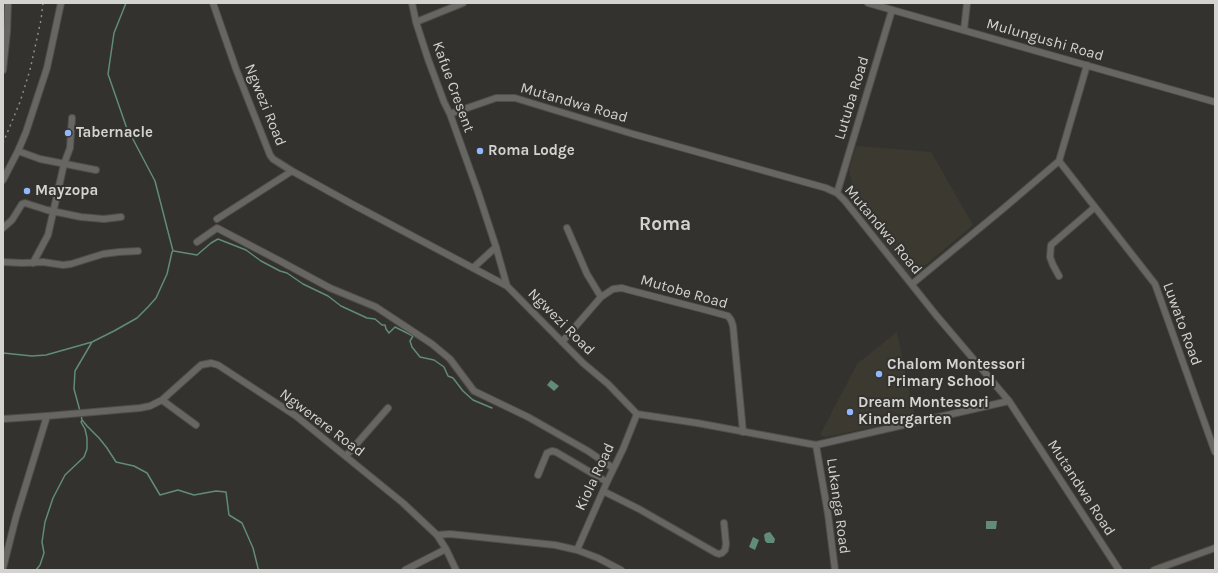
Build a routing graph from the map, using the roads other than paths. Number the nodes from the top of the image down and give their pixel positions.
1 (8, 3) edge
2 (61, 3) edge
3 (213, 3) edge
4 (412, 3) edge
5 (463, 3) edge
6 (868, 3) edge
7 (967, 3) edge
8 (892, 10) junction
9 (416, 22) junction
10 (964, 30) junction
11 (1087, 65) junction
12 (3, 70) edge
13 (1215, 102) edge
14 (450, 114) junction
15 (72, 118) dead end
16 (18, 151) junction
17 (1059, 161) junction
18 (64, 164) junction
19 (96, 170) dead end
20 (292, 171) junction
21 (3, 180) edge
22 (836, 193) junction
23 (1095, 207) junction
24 (53, 212) junction
25 (121, 217) dead end
26 (217, 219) dead end
27 (3, 228) edge
28 (567, 228) dead end
29 (197, 242) dead end
30 (496, 247) junction
31 (138, 251) dead end
32 (3, 262) edge
33 (33, 263) junction
34 (473, 268) junction
35 (1059, 276) dead end
36 (912, 284) junction
37 (507, 286) junction
38 (601, 297) junction
39 (562, 342) junction
40 (162, 400) junction
41 (1009, 401) junction
42 (388, 408) dead end
43 (637, 414) junction
44 (48, 416) junction
45 (3, 419) edge
46 (196, 424) dead end
47 (743, 432) junction
48 (816, 445) junction
49 (1215, 452) edge
50 (346, 456) junction
51 (613, 468) junction
52 (538, 475) dead end
53 (606, 482) junction
54 (603, 491) junction
55 (724, 523) dead end
56 (437, 535) junction
57 (1215, 548) edge
58 (446, 549) junction
59 (577, 550) junction
60 (3, 568) edge
61 (405, 570) edge
62 (456, 570) edge
63 (621, 570) edge
64 (835, 570) edge
65 (1119, 570) edge
66 (1154, 570) edge

1 - 12 street
2 - 16 street
3 - 20 street, Ngwezi Road
4 - 9 street, Kafue Cresent
5 - 9 street
6 - 8 street, Mulungushi Road
7 - 10 street
8 - 10 street, Mulungushi Road
8 - 22 street, Lutuba Road
9 - 14 street, Kafue Cresent
10 - 11 street, Mulungushi Road
11 - 13 street, Mulungushi Road
11 - 17 street
14 - 22 street, Mutandwa Road
14 - 30 street, Kafue Cresent
15 - 18 street
16 - 18 street
16 - 21 street
17 - 23 street, Luwato Road
17 - 36 street
18 - 19 street
18 - 24 street
20 - 26 street
20 - 34 street, Ngwezi Road
22 - 36 street, Mutandwa Road
23 - 35 street
23 - 49 street, Luwato Road
24 - 25 street
24 - 27 street
24 - 33 street
28 - 38 street
29 - 51 street
30 - 34 street
30 - 37 street, Kafue Cresent
31 - 33 street
32 - 33 street
34 - 37 street, Ngwezi Road
36 - 41 street, Mutandwa Road
37 - 39 street, Ngwezi Road
38 - 39 street, Mutobe Road
38 - 47 street, Mutobe Road
39 - 43 street, Ngwezi Road
40 - 44 street, Ngwerere Road
40 - 46 street
40 - 50 street, Ngwerere Road
41 - 48 street
41 - 65 street, Mutandwa Road
42 - 50 street
43 - 47 street
43 - 51 street, Kiola Road
44 - 45 street, Ngwerere Road
44 - 60 street
47 - 48 street
48 - 64 street, Lukanga Road
50 - 56 street, Ngwerere Road
51 - 53 street, Kiola Road
52 - 53 street
53 - 54 street, Kiola Road
54 - 55 street
54 - 59 street, Kiola Road
56 - 58 street, Ngwerere Road
56 - 59 street
57 - 66 street
58 - 61 street
58 - 62 street, Ngwerere Road
59 - 63 street

